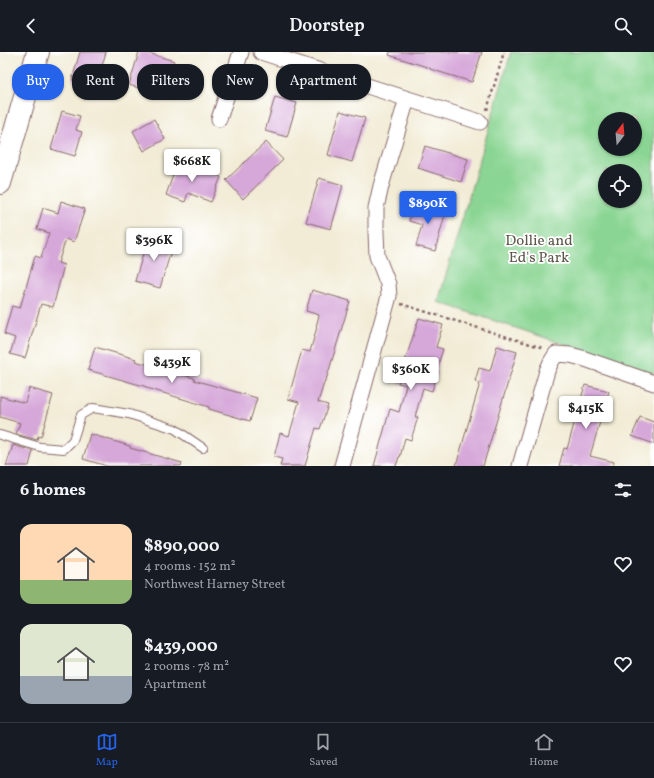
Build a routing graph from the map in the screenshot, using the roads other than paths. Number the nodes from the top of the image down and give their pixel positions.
1 (38, 52) edge
2 (241, 52) edge
3 (261, 52) edge
4 (407, 99) junction
5 (218, 119) dead end
6 (480, 122) dead end
7 (2, 171) edge
8 (654, 383) edge
9 (0, 435) edge
10 (203, 448) dead end
11 (342, 466) edge
12 (520, 466) edge

1 - 7 street
2 - 5 street
3 - 4 street
4 - 6 street
4 - 11 street
8 - 12 street
9 - 10 lane

